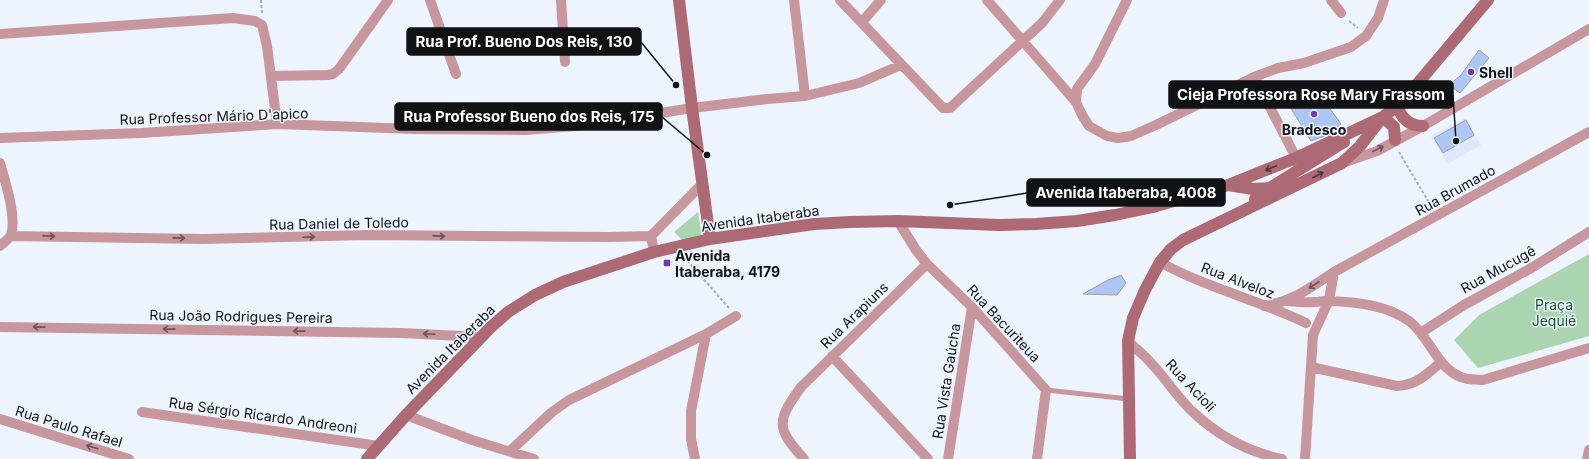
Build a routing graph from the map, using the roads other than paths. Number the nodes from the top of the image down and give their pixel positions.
1 (388, 0) edge
2 (430, 0) edge
3 (561, 0) edge
4 (679, 0) edge
5 (794, 0) edge
6 (840, 0) edge
7 (881, 0) edge
8 (987, 0) edge
9 (1060, 0) edge
10 (1127, 0) edge
11 (1331, 0) edge
12 (1384, 0) edge
13 (1488, 0) edge
14 (1341, 13) road end
15 (862, 22) junction
16 (1589, 29) edge
17 (0, 34) edge
18 (1024, 40) junction
19 (565, 62) dead end
20 (901, 65) junction
21 (456, 74) dead end
22 (271, 76) junction
23 (1254, 77) junction
24 (805, 96) junction
25 (1076, 102) junction
26 (1398, 105) junction
27 (692, 108) junction
28 (1383, 117) junction
29 (276, 124) junction
30 (1423, 126) junction
31 (1589, 132) edge
32 (0, 138) edge
33 (1394, 141) junction
34 (1296, 158) junction
35 (0, 162) edge
36 (1342, 163) junction
37 (1298, 171) junction
38 (702, 184) junction
39 (1228, 186) junction
40 (1294, 187) junction
41 (1268, 188) junction
42 (1242, 210) junction
43 (898, 221) junction
44 (1589, 232) edge
45 (10, 236) junction
46 (651, 236) junction
47 (710, 239) junction
48 (0, 246) edge
49 (654, 252) junction
50 (1160, 262) junction
51 (927, 264) junction
52 (1334, 272) junction
53 (1329, 300) junction
54 (1288, 301) junction
55 (1264, 306) junction
56 (972, 307) junction
57 (736, 316) road end
58 (1306, 323) junction
59 (0, 327) edge
60 (1422, 332) junction
61 (706, 334) junction
62 (1314, 335) junction
63 (482, 337) junction
64 (1128, 341) junction
65 (1589, 348) edge
66 (832, 356) junction
67 (1441, 362) junction
68 (1311, 367) junction
69 (1046, 390) junction
70 (1129, 399) junction
71 (142, 412) dead end
72 (406, 415) junction
73 (0, 419) edge
74 (379, 446) junction
75 (1589, 450) edge
76 (510, 451) junction
77 (129, 459) edge
78 (368, 459) edge
79 (534, 459) edge
80 (695, 459) edge
81 (804, 459) edge
82 (928, 459) edge
83 (948, 459) edge
84 (1037, 459) edge
85 (1130, 459) edge
86 (1282, 459) edge
87 (1305, 459) edge
88 (1587, 459) edge

1 - 22 street
2 - 21 street
3 - 19 street
4 - 27 main road
5 - 24 street
6 - 15 street
7 - 15 street
8 - 18 street
9 - 18 street
10 - 25 street
11 - 14 street
12 - 23 street
13 - 26 main road, Avenida Itaberaba
15 - 20 street
16 - 30 street
17 - 22 street
18 - 20 street
18 - 25 street
20 - 24 street, Rua Professor Mário D'apico
22 - 29 street
23 - 25 street
23 - 34 street
24 - 27 street, Rua Professor Mário D'apico
26 - 28 main road, Avenida Itaberaba
26 - 30 main road
27 - 29 street, Rua Professor Mário D'apico
27 - 38 main road
28 - 33 main road
28 - 34 main road, Avenida Itaberaba
28 - 36 main road, Avenida Itaberaba
28 - 37 main road
29 - 32 street, Rua Professor Mário D'apico
30 - 33 street
31 - 52 street, Rua Brumado
36 -> 33 street
34 - 37 street
34 -> 39 main road, Avenida Itaberaba
35 - 45 street
40 -> 36 main road, Avenida Itaberaba
37 - 41 main road
38 - 46 street
38 - 47 main road
39 - 41 main road, Avenida Itaberaba
39 - 43 main road, Avenida Itaberaba
40 - 41 main road, Avenida Itaberaba
40 - 42 main road
41 - 42 main road
42 - 50 main road
43 - 47 main road, Avenida Itaberaba
43 - 51 street, Rua Bacuriteua
44 - 60 street, Rua Mucugê
45 -> 46 street, Rua Daniel de Toledo
45 - 48 street
46 - 49 street
47 - 49 main road, Avenida Itaberaba
49 - 63 main road, Avenida Itaberaba
50 - 55 street, Rua Alveloz
50 - 64 main road
51 - 56 street, Rua Bacuriteua
51 - 66 street, Rua Arapiuns
52 - 53 street
52 -> 54 street, Rua Brumado
53 - 54 street, Rua Alveloz
53 - 60 street, Rua Alveloz
53 - 62 street
54 - 55 street, Rua Brumado
54 - 58 street, Rua Alveloz
55 - 58 street, Rua Alveloz
56 - 69 street, Rua Bacuriteua
56 - 83 street, Rua Vista Gaúcha
57 - 61 street
58 - 62 street, Rua Alveloz
63 -> 59 street, Rua João Rodrigues Pereira
60 - 67 street
61 - 76 street
61 - 80 street
62 - 68 street
63 - 72 main road, Avenida Itaberaba
64 - 70 main road
64 - 86 street, Rua Acioli
65 - 67 street
66 - 81 street, Rua Arapiuns
66 - 82 street
67 - 68 street
68 - 87 street
69 - 70 lane
69 - 84 street
70 - 85 main road
71 - 74 street, Rua Sérgio Ricardo Andreoni
72 - 74 main road, Avenida Itaberaba
72 - 76 street
77 -> 73 street, Rua Paulo Rafael
74 - 78 main road, Avenida Itaberaba
75 - 88 street
76 - 79 street

